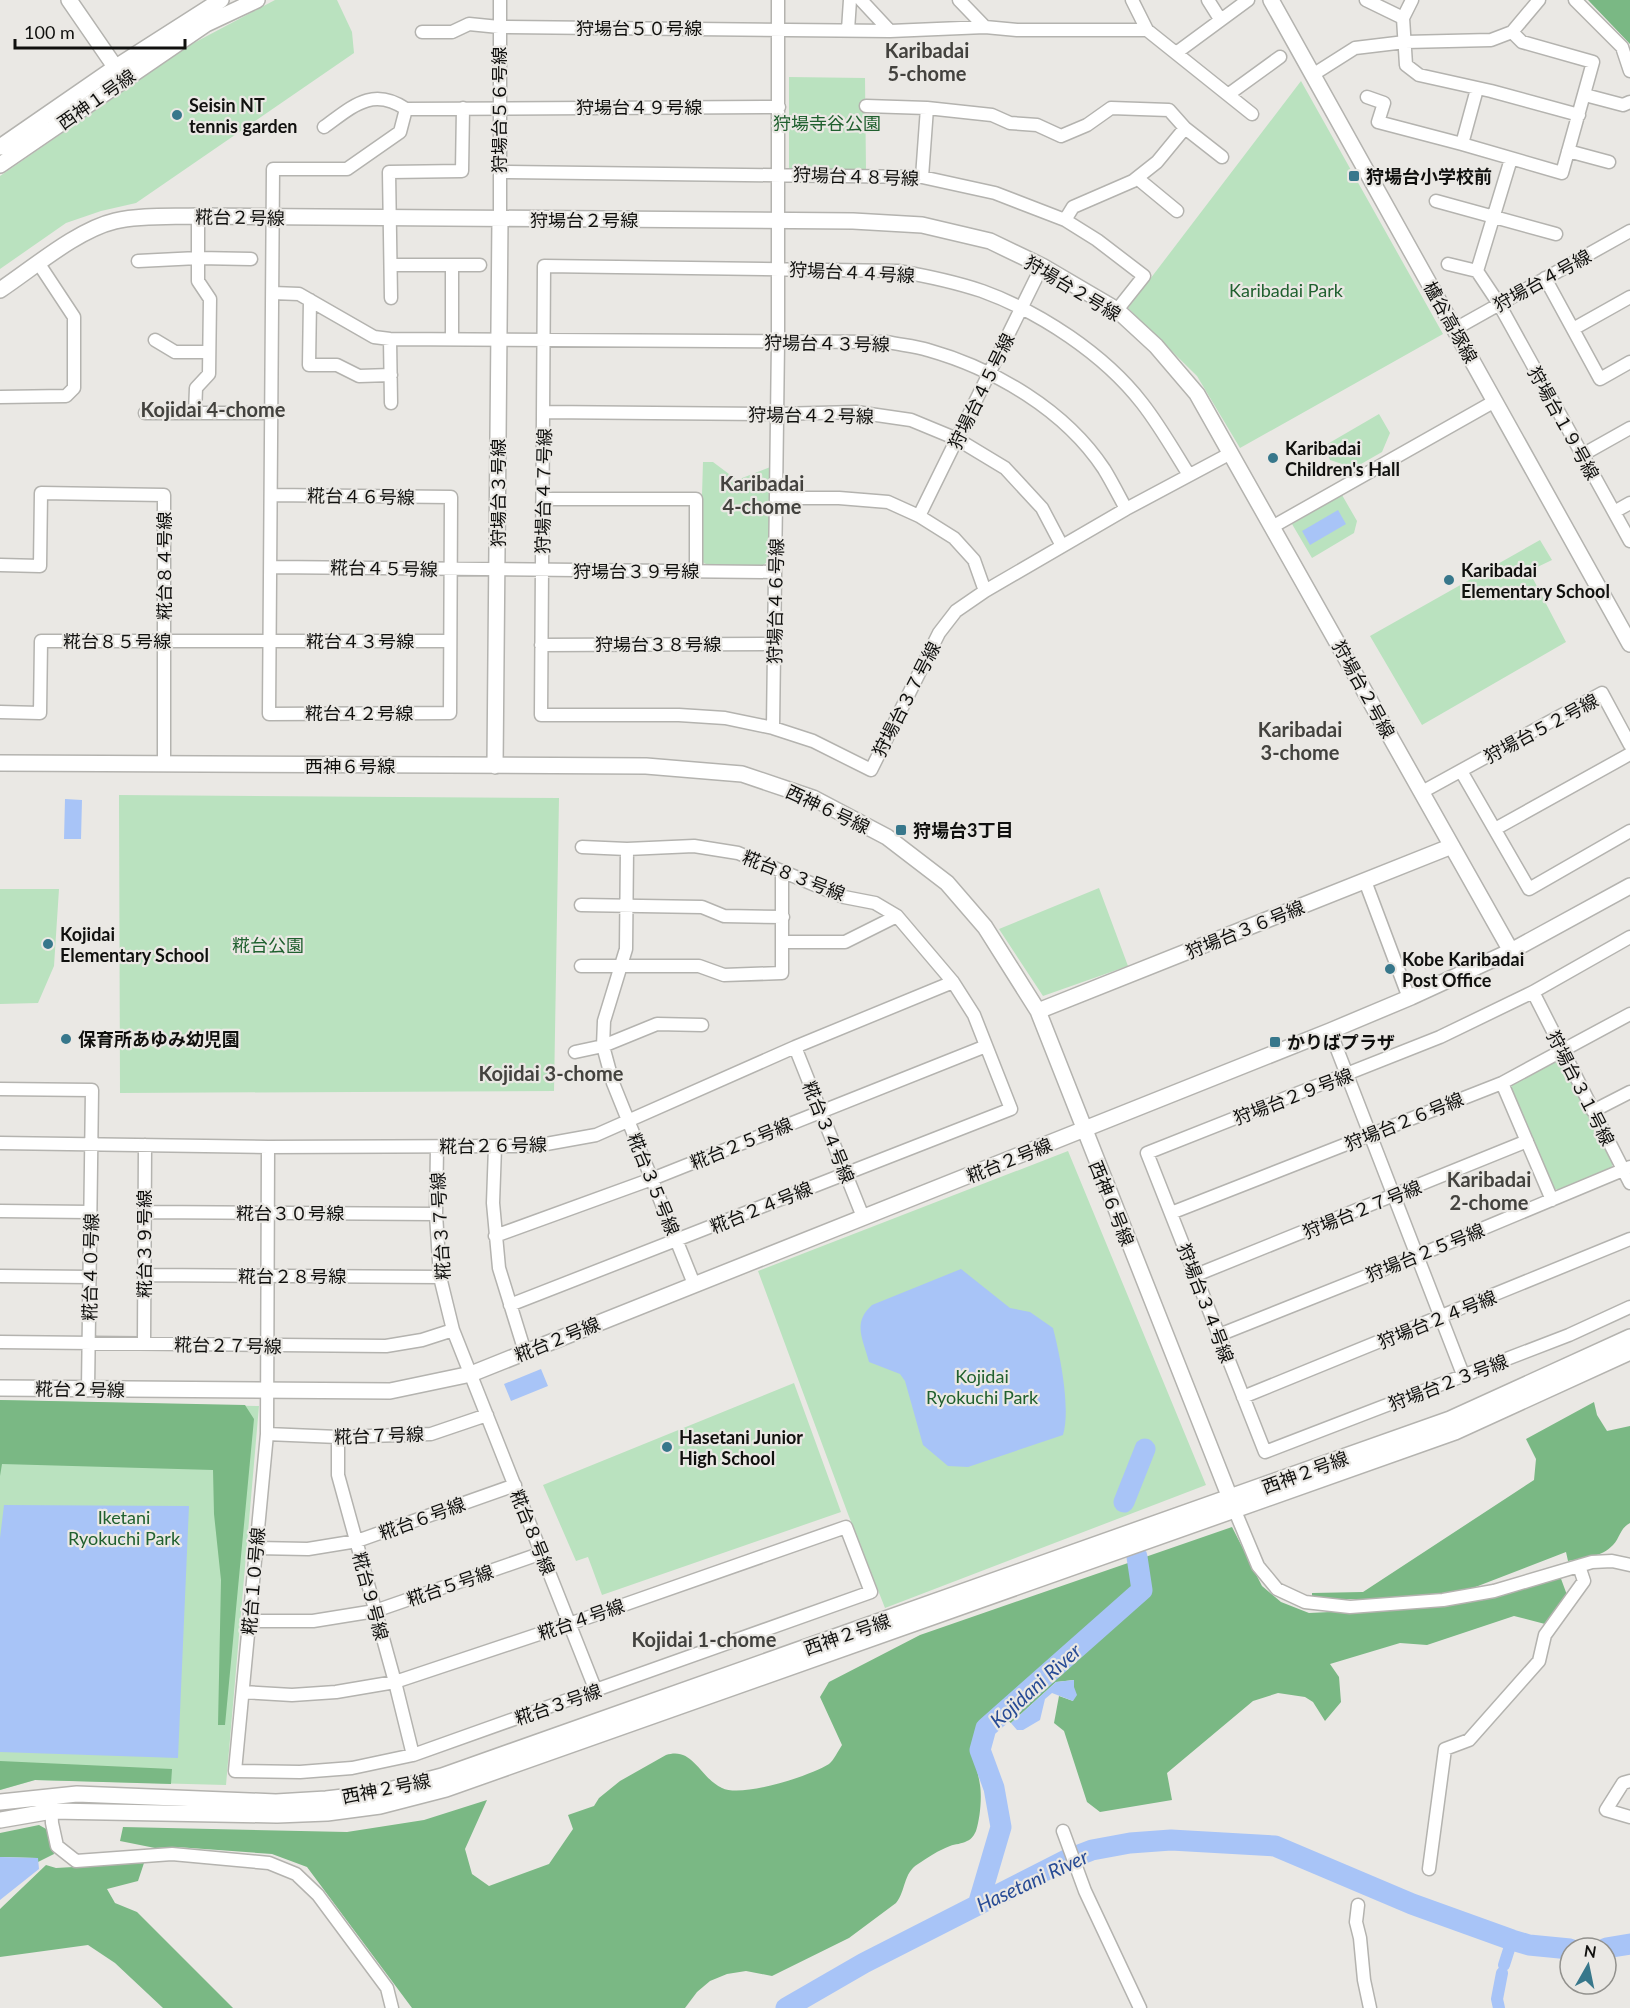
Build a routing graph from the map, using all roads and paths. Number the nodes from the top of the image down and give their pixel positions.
1 (69, 0) edge
2 (221, 0) edge
3 (257, 0) edge
4 (500, 0) edge
5 (778, 0) edge
6 (850, 0) edge
7 (861, 0) edge
8 (959, 0) edge
9 (1132, 0) edge
10 (1208, 0) edge
11 (1248, 0) edge
12 (1272, 0) edge
13 (1366, 0) edge
14 (1412, 0) edge
15 (1539, 0) edge
16 (1575, 0) edge
17 (1403, 18) junction
18 (1220, 19) junction
19 (499, 27) junction
20 (986, 27) junction
21 (779, 29) junction
22 (848, 30) junction
23 (1147, 30) junction
24 (890, 31) junction
25 (422, 32) dead end
26 (1512, 32) junction
27 (1405, 42) junction
28 (1176, 54) junction
29 (1280, 57) dead end
30 (1630, 71) edge
31 (120, 73) junction
32 (1314, 74) junction
33 (1478, 89) junction
34 (1229, 94) junction
35 (1585, 95) junction
36 (1367, 97) dead end
37 (1630, 102) edge
38 (866, 106) dead end
39 (500, 107) junction
40 (779, 107) junction
41 (463, 108) junction
42 (927, 108) junction
43 (406, 109) junction
44 (1252, 114) dead end
45 (1579, 115) junction
46 (324, 127) dead end
47 (1185, 128) junction
48 (1462, 144) junction
49 (0, 147) edge
50 (1568, 151) junction
51 (1222, 157) dead end
52 (1511, 159) junction
53 (1609, 162) dead end
54 (0, 165) edge
55 (500, 172) junction
56 (779, 174) junction
57 (922, 177) junction
58 (1137, 177) junction
59 (1436, 201) dead end
60 (1177, 211) dead end
61 (198, 216) junction
62 (273, 217) junction
63 (391, 218) junction
64 (1493, 218) junction
65 (500, 219) junction
66 (1065, 220) junction
67 (779, 221) junction
68 (1630, 231) edge
69 (1556, 234) dead end
70 (198, 258) junction
71 (251, 259) dead end
72 (138, 261) dead end
73 (39, 264) junction
74 (391, 264) junction
75 (1448, 264) dead end
76 (453, 265) junction
77 (480, 265) dead end
78 (543, 266) joint
79 (1042, 266) junction
80 (778, 269) junction
81 (1477, 271) junction
82 (1545, 278) junction
83 (0, 290) edge
84 (273, 293) junction
85 (1630, 297) edge
86 (391, 298) dead end
87 (310, 300) junction
88 (1499, 304) junction
89 (1021, 309) junction
90 (1117, 310) junction
91 (1455, 329) junction
92 (1573, 329) junction
93 (452, 338) junction
94 (390, 339) junction
95 (499, 339) junction
96 (155, 340) dead end
97 (544, 340) junction
98 (778, 342) junction
99 (209, 352) junction
100 (1630, 362) edge
101 (989, 374) junction
102 (391, 375) junction
103 (0, 397) edge
104 (1495, 401) junction
105 (391, 403) dead end
106 (544, 412) junction
107 (145, 413) dead end
108 (195, 413) junction
109 (272, 413) junction
110 (777, 414) junction
111 (1630, 428) edge
112 (957, 439) junction
113 (1231, 453) junction
114 (1582, 455) junction
115 (1189, 476) junction
116 (271, 495) junction
117 (776, 498) junction
118 (543, 499) junction
119 (1630, 503) edge
120 (1126, 509) junction
121 (1614, 512) junction
122 (919, 516) junction
123 (1272, 527) junction
124 (1630, 541) edge
125 (1062, 546) junction
126 (0, 565) edge
127 (271, 567) junction
128 (450, 569) junction
129 (497, 569) junction
130 (542, 570) junction
131 (696, 571) junction
132 (776, 572) junction
133 (985, 591) junction
134 (164, 641) junction
135 (270, 641) junction
136 (450, 641) junction
137 (774, 644) junction
138 (1630, 644) edge
139 (541, 645) junction
140 (0, 712) edge
141 (541, 715) joint
142 (774, 728) junction
143 (1630, 745) edge
144 (1630, 754) edge
145 (0, 763) edge
146 (164, 764) junction
147 (495, 766) junction
148 (1461, 771) junction
149 (1422, 792) junction
150 (1495, 829) junction
151 (1630, 831) edge
152 (1452, 846) junction
153 (582, 847) dead end
154 (627, 849) junction
155 (782, 871) junction
156 (1365, 881) junction
157 (1630, 886) edge
158 (581, 905) dead end
159 (626, 906) junction
160 (897, 916) junction
161 (783, 917) junction
162 (1630, 938) edge
163 (782, 942) junction
164 (1511, 951) junction
165 (581, 966) dead end
166 (621, 966) junction
167 (952, 982) junction
168 (1533, 992) junction
169 (1409, 998) junction
170 (1038, 1011) junction
171 (1630, 1014) edge
172 (702, 1025) dead end
173 (1330, 1031) junction
174 (603, 1046) junction
175 (986, 1046) junction
176 (795, 1047) junction
177 (1563, 1051) junction
178 (575, 1052) dead end
179 (1347, 1075) junction
180 (1502, 1083) junction
181 (0, 1089) edge
182 (1630, 1092) edge
183 (1011, 1109) joint
184 (821, 1111) junction
185 (1593, 1111) junction
186 (629, 1121) junction
187 (1083, 1130) junction
188 (1370, 1135) junction
189 (1527, 1141) junction
190 (0, 1143) edge
191 (91, 1144) junction
192 (144, 1145) junction
193 (268, 1147) junction
194 (437, 1147) junction
195 (495, 1147) junction
196 (1147, 1153) joint
197 (1627, 1169) edge
198 (846, 1173) junction
199 (652, 1179) junction
200 (1630, 1183) edge
201 (1394, 1196) junction
202 (1552, 1200) junction
203 (0, 1211) edge
204 (90, 1212) junction
205 (144, 1212) junction
206 (267, 1213) junction
207 (1171, 1213) junction
208 (436, 1214) junction
209 (863, 1217) junction
210 (495, 1236) junction
211 (1630, 1239) edge
212 (677, 1241) junction
213 (1417, 1256) junction
214 (144, 1275) junction
215 (1196, 1275) junction
216 (0, 1276) edge
217 (268, 1276) junction
218 (90, 1277) junction
219 (440, 1277) junction
220 (694, 1284) junction
221 (510, 1305) junction
222 (1630, 1307) edge
223 (1441, 1317) junction
224 (453, 1330) junction
225 (1219, 1335) junction
226 (1630, 1337) edge
227 (0, 1342) edge
228 (89, 1342) junction
229 (144, 1343) junction
230 (267, 1346) junction
231 (525, 1352) junction
232 (1630, 1352) edge
233 (471, 1374) junction
234 (1464, 1377) junction
235 (0, 1388) edge
236 (88, 1390) junction
237 (268, 1391) junction
238 (1243, 1397) junction
239 (487, 1415) junction
240 (267, 1434) junction
241 (338, 1437) junction
242 (1265, 1452) joint
243 (515, 1485) junction
244 (1233, 1505) junction
245 (357, 1541) junction
246 (256, 1548) junction
247 (542, 1554) junction
248 (1630, 1565) edge
249 (1579, 1566) junction
250 (871, 1592) joint
251 (375, 1611) junction
252 (249, 1621) junction
253 (569, 1624) junction
254 (395, 1682) junction
255 (596, 1691) junction
256 (243, 1692) junction
257 (413, 1755) junction
258 (235, 1771) joint
259 (1630, 1781) edge
260 (0, 1802) edge
261 (51, 1803) junction
262 (1630, 1817) edge
263 (0, 1820) edge
264 (1064, 1832) dead end
265 (1430, 1869) dead end
266 (1358, 1905) dead end
267 (392, 2008) edge
268 (1140, 2008) edge
269 (1370, 2008) edge

1 - 31 street
2 - 31 street, 西神１号線
3 - 31 street, 西神１号線
4 - 19 street, 狩場台５６号線
5 - 21 street, 狩場台４６号線
6 - 22 street
7 - 24 street
8 - 20 street
9 - 23 street
10 - 18 street
11 - 18 street
12 - 32 street, 櫨谷高塚線
13 - 17 street
14 - 17 street
15 - 26 street
16 - 30 street
17 - 27 street
18 - 28 street
19 - 21 street, 狩場台５０号線
19 - 25 street, 狩場台５０号線
19 - 39 street, 狩場台５６号線
20 - 23 street, 狩場台５０号線
20 - 24 street, 狩場台５０号線
21 - 22 street, 狩場台５０号線
21 - 40 street, 狩場台４６号線
22 - 24 street, 狩場台５０号線
23 - 28 street
26 - 27 street
26 - 35 street
27 - 32 street
27 - 33 street
28 - 34 street
29 - 34 street
31 - 49 street, 西神１号線
31 - 54 street, 西神１号線
32 - 91 street, 櫨谷高塚線
33 - 45 street
33 - 48 street
34 - 44 street
35 - 37 street
35 - 45 street
36 - 48 street
38 - 42 street
39 - 40 street, 狩場台４９号線
39 - 41 street, 狩場台４９号線
39 - 55 street, 狩場台５６号線
40 - 56 street, 狩場台４６号線
41 - 43 street, 狩場台４９号線
41 - 63 street
42 - 47 street
42 - 57 street
43 - 46 street, 狩場台４９号線
43 - 62 street
45 - 50 street
47 - 51 street
47 - 58 street
48 - 52 street
50 - 52 street
50 - 53 street
52 - 64 street
55 - 56 street, 狩場台４８号線
55 - 65 street, 狩場台５６号線
56 - 57 street, 狩場台４８号線
56 - 67 street, 狩場台４６号線
57 - 66 street, 狩場台４８号線
58 - 60 street
58 - 66 street
59 - 64 street
61 - 62 street, 糀台２号線
61 - 70 street
61 - 73 street, 糀台２号線
62 - 63 street, 糀台２号線
62 - 84 street
63 - 65 street, 糀台２号線
63 - 74 street
64 - 69 street
64 - 81 street
65 - 67 street, 狩場台２号線
65 - 95 street, 狩場台３号線
66 - 90 street, 狩場台４８号線
67 - 79 street, 狩場台２号線
67 - 80 street, 狩場台４６号線
68 - 82 street, 狩場台４号線
70 - 71 street
70 - 72 street
70 - 99 street
73 - 83 street, 糀台２号線
73 - 103 street
74 - 76 street
74 - 86 street
75 - 81 street
76 - 77 street
76 - 93 street
78 - 80 street, 狩場台４４号線
78 - 97 street, 狩場台４７号線
79 - 89 street, 狩場台４５号線
79 - 90 street, 狩場台２号線
80 - 89 street, 狩場台４４号線
80 - 98 street, 狩場台４６号線
81 - 88 street, 狩場台１９号線
82 - 88 street, 狩場台４号線
82 - 92 street
84 - 87 street, 狩場台４３号線
84 - 109 street
85 - 92 street
87 - 94 street, 狩場台４３号線
87 - 102 street
88 - 91 street, 狩場台４号線
88 - 114 street, 狩場台１９号線
89 - 101 street, 狩場台４５号線
89 - 115 street, 狩場台４４号線
90 - 113 street, 狩場台２号線
91 - 104 street, 櫨谷高塚線
92 - 100 street
93 - 94 street, 狩場台４３号線
93 - 95 street, 狩場台４３号線
94 - 102 street
95 - 97 street, 狩場台４３号線
95 - 129 street, 狩場台３号線
96 - 99 street
97 - 98 street, 狩場台４３号線
97 - 106 street, 狩場台４７号線
98 - 101 street, 狩場台４３号線
98 - 110 street, 狩場台４６号線
99 - 108 street
101 - 112 street, 狩場台４５号線
101 - 120 street, 狩場台４３号線
102 - 105 street
104 - 123 street
104 - 138 street, 櫨谷高塚線
106 - 110 street, 狩場台４２号線
106 - 118 street, 狩場台４７号線
107 - 108 street
108 - 109 street
109 - 116 street
110 - 112 street, 狩場台４２号線
110 - 117 street, 狩場台４６号線
111 - 114 street
112 - 122 street, 狩場台４５号線
112 - 125 street, 狩場台４２号線
113 - 115 street, 狩場台３７号線
113 - 123 street, 狩場台２号線
114 - 121 street, 狩場台１９号線
115 - 120 street, 狩場台３７号線
116 - 127 street
116 - 128 street, 糀台４６号線
117 - 122 street
117 - 132 street, 狩場台４６号線
118 - 130 street, 狩場台４７号線
118 - 131 street
119 - 121 street
120 - 125 street, 狩場台３７号線
121 - 124 street, 狩場台１９号線
122 - 133 street
123 - 149 street, 狩場台２号線
125 - 133 street, 狩場台３７号線
126 - 134 street, 糀台８４号線
127 - 128 street, 糀台４５号線
127 - 135 street
128 - 129 street, 糀台４５号線
128 - 136 street
129 - 130 street, 狩場台３９号線
129 - 147 street, 狩場台３号線
130 - 131 street, 狩場台３９号線
130 - 139 street, 狩場台４７号線
131 - 132 street, 狩場台３９号線
132 - 137 street, 狩場台４６号線
133 - 142 street, 狩場台３７号線
134 - 135 street, 糀台８５号線
134 - 140 street, 糀台８５号線
134 - 146 street, 糀台８４号線
135 - 136 street, 糀台４３号線
135 - 136 street, 糀台４２号線
137 - 139 street, 狩場台３８号線
137 - 142 street, 狩場台４６号線
139 - 141 street, 狩場台４７号線
141 - 142 street, 狩場台３７号線
143 - 148 street, 狩場台５２号線
144 - 150 street
145 - 146 street, 西神６号線
146 - 147 street, 西神６号線
147 - 170 street, 西神６号線
148 - 149 street, 狩場台５２号線
148 - 150 street
149 - 152 street, 狩場台２号線
150 - 151 street
152 - 156 street, 狩場台３６号線
152 - 164 street, 狩場台２号線
153 - 154 street, 糀台８３号線
154 - 155 street, 糀台８３号線
154 - 159 street
155 - 160 street, 糀台８３号線
155 - 161 street
156 - 169 street
156 - 170 street, 狩場台３６号線
157 - 164 street, 糀台２号線
158 - 159 street
159 - 161 street
159 - 166 street
160 - 163 street
160 - 167 street, 糀台８３号線
161 - 163 street
162 - 168 street, 狩場台２９号線
163 - 166 street
164 - 169 street, 糀台２号線
165 - 166 street
166 - 174 street
167 - 175 street, 糀台８３号線
167 - 176 street, 糀台２６号線
168 - 177 street, 狩場台３１号線
168 - 179 street, 狩場台２９号線
169 - 173 street, 糀台２号線
170 - 187 street, 西神６号線
171 - 177 street, 狩場台２６号線
172 - 174 street
173 - 179 street
173 - 187 street, 糀台２号線
174 - 178 street
174 - 186 street, 糀台３５号線
175 - 183 street, 糀台８３号線
175 - 184 street, 糀台２５号線
176 - 184 street, 糀台３４号線
176 - 186 street, 糀台２６号線
177 - 180 street, 狩場台２６号線
177 - 185 street, 狩場台３１号線
179 - 188 street
179 - 196 street, 狩場台２９号線
180 - 188 street, 狩場台２６号線
180 - 189 street
181 - 191 street, 糀台４０号線
182 - 185 street
183 - 198 street, 糀台２４号線
184 - 198 street, 糀台３４号線
184 - 199 street, 糀台２５号線
185 - 197 street, 狩場台３１号線
186 - 195 street, 糀台２６号線
186 - 199 street, 糀台３５号線
187 - 209 street, 糀台２号線
187 - 244 street, 西神６号線
188 - 201 street
188 - 207 street, 狩場台２６号線
189 - 201 street, 狩場台２７号線
189 - 202 street
190 - 191 street, 糀台２６号線
191 - 192 street, 糀台２６号線
191 - 204 street, 糀台４０号線
192 - 193 street, 糀台２６号線
192 - 205 street, 糀台３９号線
193 - 194 street, 糀台２６号線
193 - 206 street, 糀台１０号線
194 - 195 street, 糀台２６号線
194 - 208 street, 糀台３７号線
195 - 210 street
196 - 207 street, 狩場台３４号線
197 - 200 street, 狩場台３１号線
197 - 202 street, 狩場台２５号線
198 - 209 street, 糀台３４号線
198 - 212 street, 糀台２４号線
199 - 210 street, 糀台２５号線
199 - 212 street, 糀台３５号線
201 - 213 street
201 - 215 street, 狩場台２７号線
202 - 213 street, 狩場台２５号線
203 - 204 street
204 - 218 street, 糀台４０号線
205 - 206 street, 糀台３０号線
205 - 214 street, 糀台３９号線
206 - 208 street, 糀台３０号線
206 - 217 street, 糀台１０号線
207 - 215 street, 狩場台３４号線
208 - 219 street, 糀台３７号線
209 - 220 street, 糀台２号線
210 - 221 street
211 - 223 street, 狩場台２４号線
212 - 220 street, 糀台３５号線
212 - 221 street, 糀台２４号線
213 - 223 street
213 - 225 street, 狩場台２５号線
214 - 217 street, 糀台２８号線
214 - 229 street, 糀台３９号線
215 - 225 street, 狩場台３４号線
216 - 218 street
217 - 219 street, 糀台２８号線
217 - 230 street, 糀台１０号線
218 - 228 street, 糀台４０号線
219 - 224 street, 糀台３７号線
220 - 231 street, 糀台２号線
221 - 231 street
222 - 234 street, 狩場台２３号線
223 - 234 street
223 - 238 street, 狩場台２４号線
224 - 230 street, 糀台２７号線
224 - 233 street, 糀台３７号線
225 - 238 street, 狩場台３４号線
226 - 244 street, 西神２号線
227 - 228 street, 糀台２７号線
228 - 229 street, 糀台２７号線
228 - 236 street, 糀台４０号線
229 - 230 street, 糀台２７号線
230 - 237 street, 糀台１０号線
231 - 233 street, 糀台２号線
232 - 244 street, 西神２号線
233 - 237 street, 糀台２号線
233 - 239 street, 糀台８号線
234 - 242 street, 狩場台２３号線
235 - 236 street, 糀台２号線
236 - 237 street, 糀台２号線
237 - 240 street, 糀台１０号線
238 - 242 street, 狩場台３４号線
239 - 241 street, 糀台７号線
239 - 243 street, 糀台８号線
240 - 241 street, 糀台７号線
240 - 246 street, 糀台１０号線
241 - 245 street, 糀台９号線
243 - 245 street, 糀台６号線
243 - 247 street, 糀台８号線
244 - 249 street
244 - 261 street, 西神２号線
245 - 246 street, 糀台６号線
245 - 251 street, 糀台９号線
246 - 252 street, 糀台１０号線
247 - 251 street, 糀台５号線
247 - 253 street, 糀台８号線
248 - 249 street
249 - 265 street
250 - 253 street, 糀台４号線
250 - 255 street, 糀台３号線
251 - 252 street, 糀台５号線
251 - 254 street, 糀台９号線
252 - 256 street, 糀台１０号線
253 - 254 street, 糀台４号線
253 - 255 street, 糀台８号線
254 - 256 street, 糀台４号線
254 - 257 street, 糀台９号線
255 - 257 street, 糀台３号線
256 - 258 street, 糀台１０号線
257 - 258 street, 糀台３号線
259 - 262 street
260 - 261 street, 西神２号線
261 - 263 street, 西神２号線
261 - 267 street
264 - 268 street
266 - 269 street

